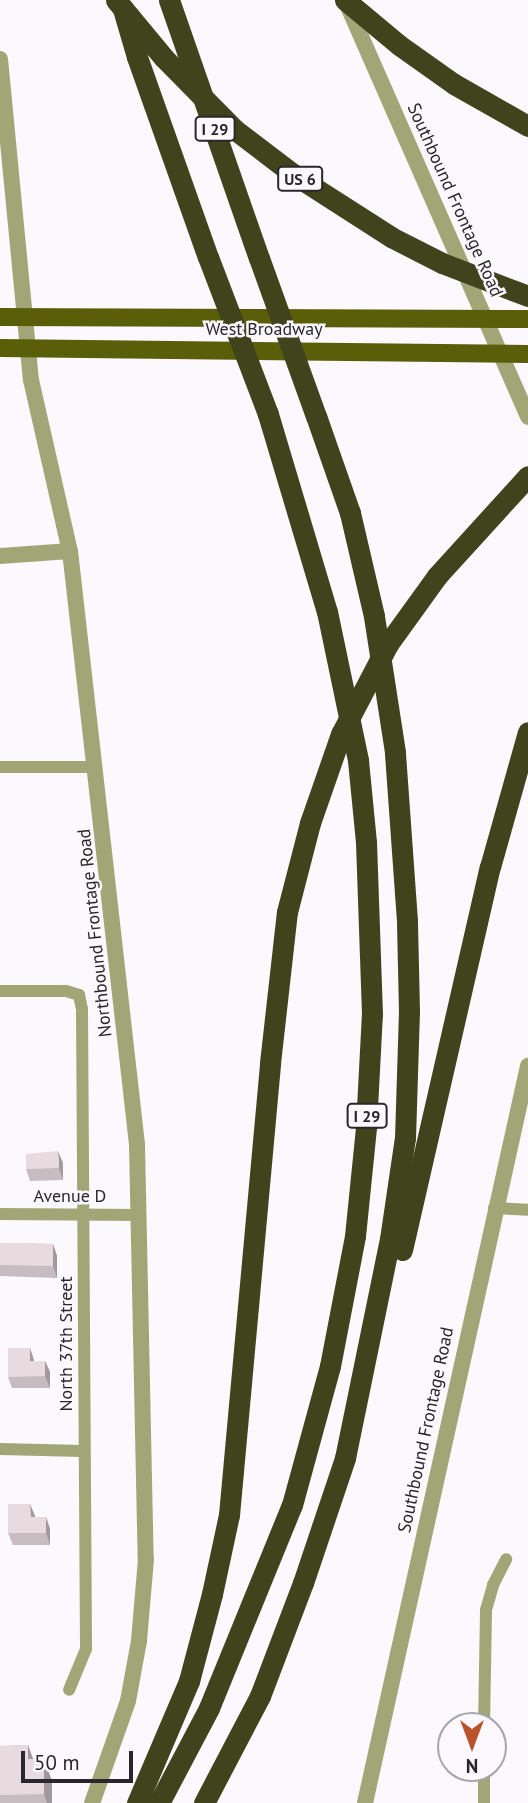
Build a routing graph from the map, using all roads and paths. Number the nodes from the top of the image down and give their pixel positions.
1 (118, 0) edge
2 (169, 0) edge
3 (345, 0) edge
4 (0, 59) edge
5 (528, 126) edge
6 (528, 296) edge
7 (0, 317) edge
8 (26, 317) junction
9 (528, 319) edge
10 (486, 320) junction
11 (0, 348) edge
12 (28, 349) junction
13 (501, 351) junction
14 (528, 354) edge
15 (528, 417) edge
16 (528, 476) edge
17 (70, 551) junction
18 (0, 556) edge
19 (528, 732) edge
20 (0, 767) edge
21 (96, 767) junction
22 (0, 991) edge
23 (528, 1066) edge
24 (494, 1208) junction
25 (528, 1210) edge
26 (85, 1213) junction
27 (0, 1214) edge
28 (140, 1215) junction
29 (375, 1320) junction
30 (0, 1449) edge
31 (83, 1451) junction
32 (506, 1559) dead end
33 (69, 1690) dead end
34 (484, 1712) edge
35 (484, 1782) edge
36 (152, 1797) edge
37 (207, 1797) edge
38 (92, 1803) edge
39 (365, 1803) edge
40 (484, 1803) edge

1 - 6 highway, US 6, bridge
1 - 36 highway, I 29, bridge
2 - 29 highway, I 29, bridge
3 - 5 highway
3 - 10 street, Southbound Frontage Road
4 - 8 street, Northbound Frontage Road
7 - 8 main road, West Broadway
8 - 10 main road, West Broadway
8 - 12 street, Northbound Frontage Road
9 - 10 main road, West Broadway
10 - 13 street, Southbound Frontage Road
11 - 12 main road, West Broadway
12 - 13 main road, West Broadway
12 - 17 street, Northbound Frontage Road
13 - 14 main road, West Broadway
13 - 15 street, Southbound Frontage Road
16 - 36 highway, bridge
17 - 18 street
17 - 21 street, Northbound Frontage Road
19 - 29 highway
20 - 21 street
21 - 28 street, Northbound Frontage Road
22 - 26 street, North 37th Street
23 - 24 street, Southbound Frontage Road
24 - 25 street
24 - 39 street, Southbound Frontage Road
26 - 27 street, Avenue D
26 - 28 street, Avenue D
26 - 31 street, North 37th Street
28 - 38 street, Northbound Frontage Road
29 - 37 highway, I 29
30 - 31 street
31 - 33 street, North 37th Street
32 - 34 street
35 - 40 street

